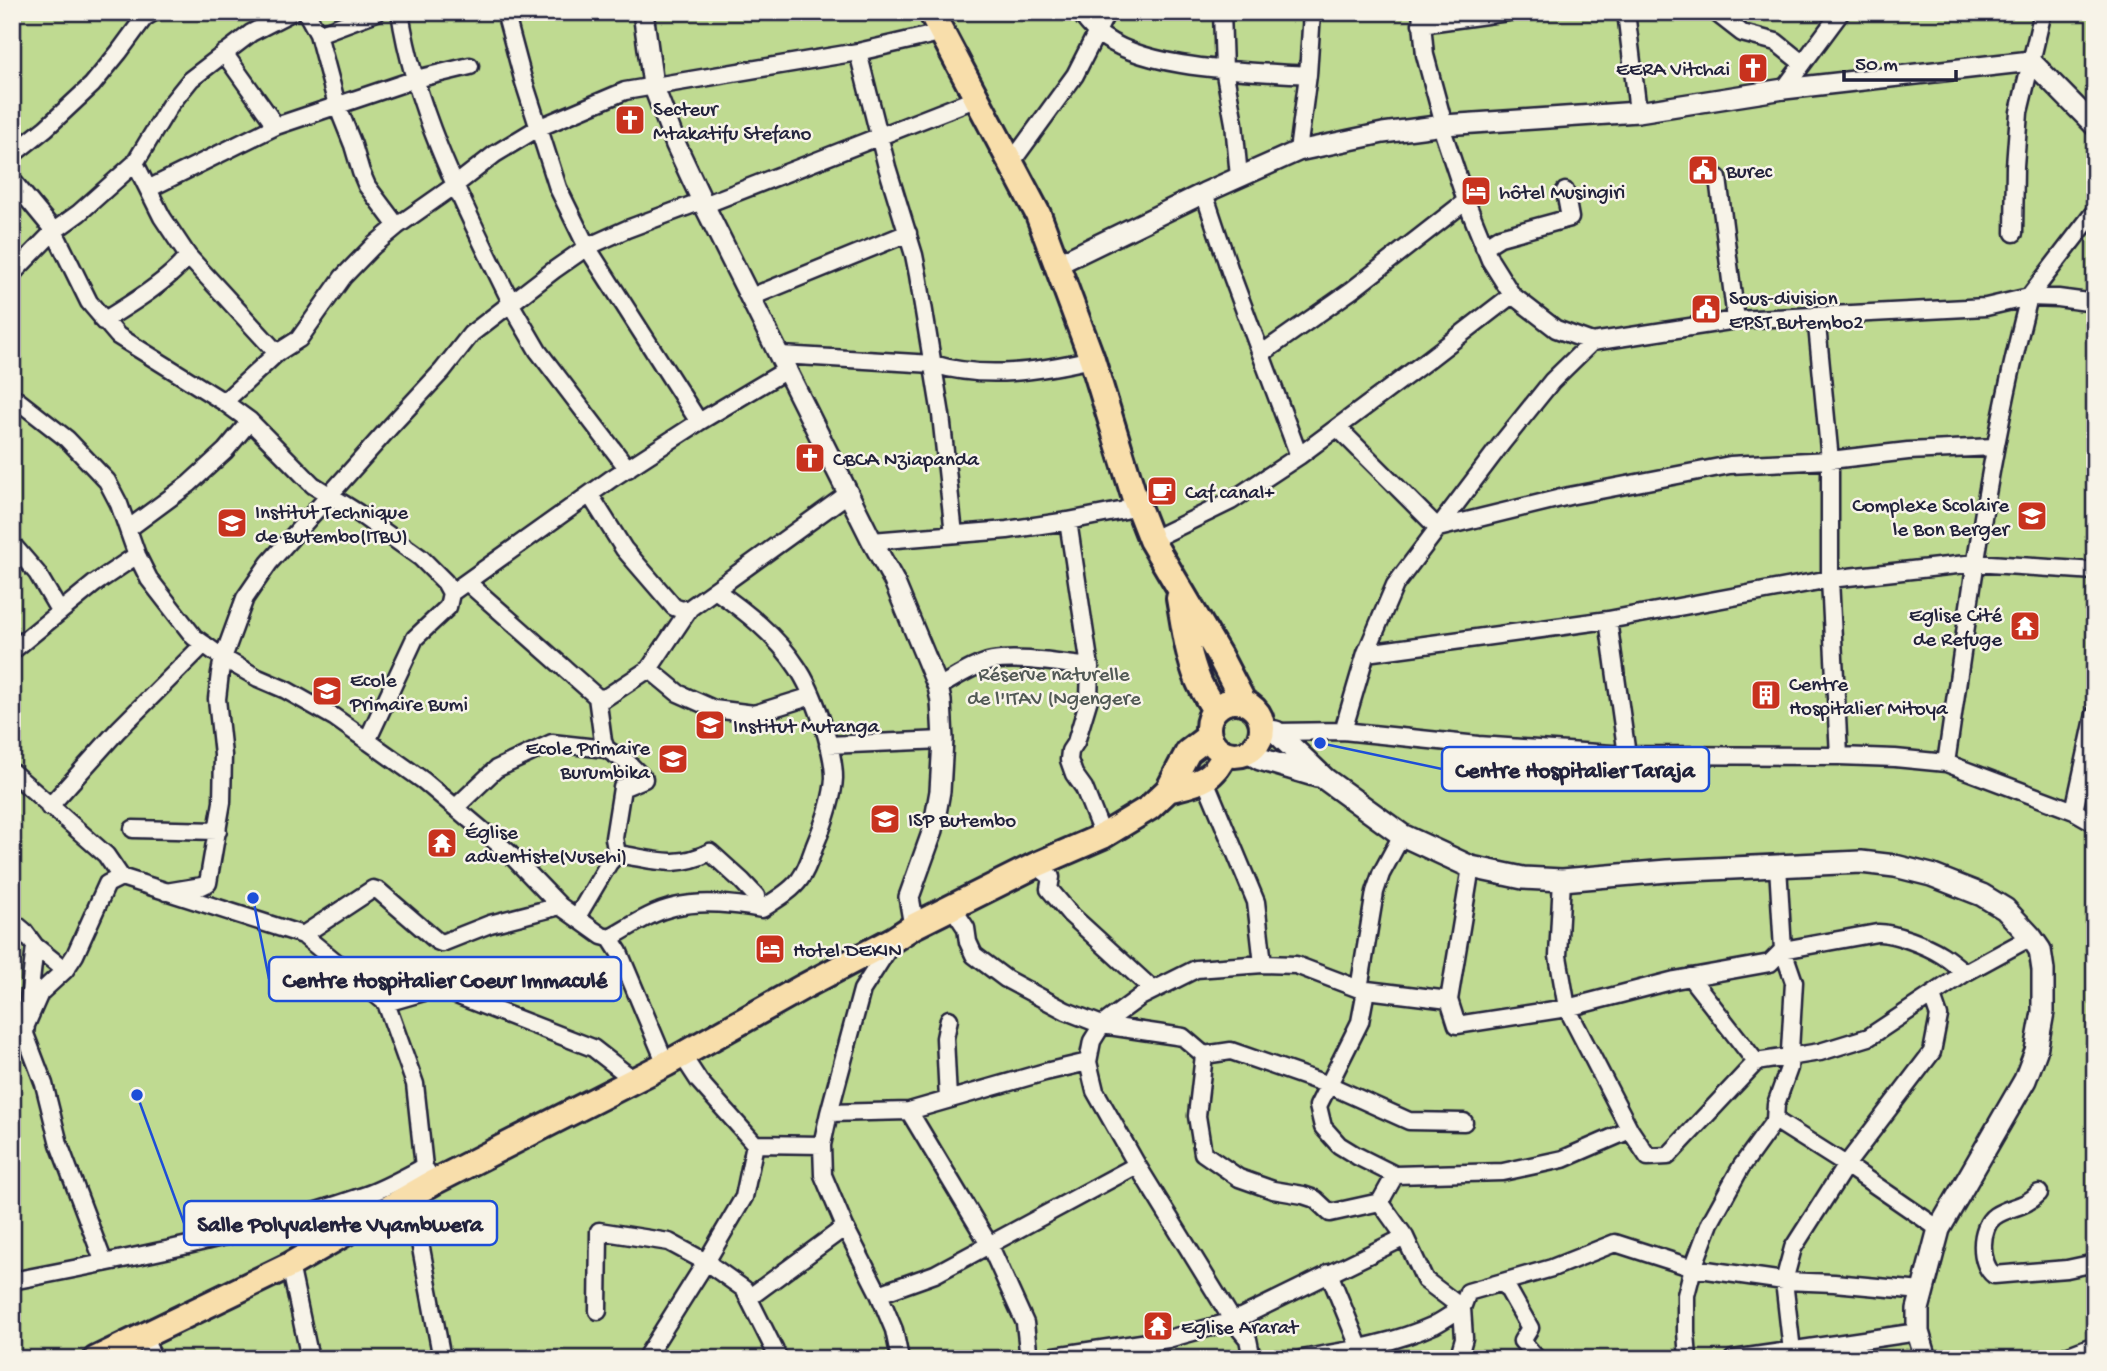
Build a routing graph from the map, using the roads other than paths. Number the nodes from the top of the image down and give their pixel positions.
1 (155, 12) edge
2 (292, 12) edge
3 (306, 12) edge
4 (377, 12) edge
5 (400, 12) edge
6 (505, 12) edge
7 (643, 12) edge
8 (1079, 12) edge
9 (1107, 12) edge
10 (1222, 12) edge
11 (1312, 12) edge
12 (1508, 12) edge
13 (1626, 12) edge
14 (1714, 12) edge
15 (1841, 12) edge
16 (2043, 12) edge
17 (1421, 18) edge
18 (935, 22) edge
19 (1098, 33) junction
20 (318, 34) junction
21 (224, 52) junction
22 (858, 52) junction
23 (2031, 61) junction
24 (1802, 63) junction
25 (470, 66) dead end
26 (1224, 69) junction
27 (1308, 75) junction
28 (416, 79) junction
29 (653, 85) junction
30 (1784, 89) junction
31 (975, 99) junction
32 (337, 105) junction
33 (1639, 112) junction
34 (1444, 125) junction
35 (276, 126) junction
36 (2095, 126) edge
37 (538, 128) junction
38 (878, 136) junction
39 (1298, 151) junction
40 (12, 156) edge
41 (135, 163) junction
42 (1011, 163) junction
43 (1239, 177) junction
44 (1718, 178) dead end
45 (12, 180) edge
46 (454, 186) junction
47 (148, 189) junction
48 (1564, 191) dead end
49 (1204, 193) junction
50 (1466, 201) junction
51 (704, 203) junction
52 (2095, 211) edge
53 (397, 226) junction
54 (54, 230) junction
55 (908, 233) junction
56 (2014, 233) dead end
57 (587, 247) junction
58 (1484, 247) junction
59 (188, 257) junction
60 (1058, 264) junction
61 (12, 274) edge
62 (1512, 295) junction
63 (2029, 296) junction
64 (751, 297) junction
65 (511, 303) junction
66 (2095, 303) edge
67 (1816, 315) junction
68 (103, 320) junction
69 (1736, 320) junction
70 (1592, 342) junction
71 (277, 353) junction
72 (1261, 354) junction
73 (1092, 359) junction
74 (784, 362) junction
75 (933, 364) junction
76 (12, 396) edge
77 (224, 402) junction
78 (250, 421) junction
79 (699, 422) junction
80 (1338, 428) junction
81 (1994, 447) junction
82 (1299, 456) junction
83 (1830, 460) junction
84 (628, 469) junction
85 (849, 493) junction
86 (590, 495) junction
87 (328, 496) junction
88 (1135, 499) junction
89 (1068, 521) junction
90 (1438, 528) junction
91 (128, 529) junction
92 (954, 534) junction
93 (1151, 540) junction
94 (872, 541) junction
95 (12, 544) edge
96 (137, 555) junction
97 (1975, 563) junction
98 (2095, 571) edge
99 (1830, 579) junction
100 (1177, 581) junction
101 (467, 582) junction
102 (715, 590) junction
103 (451, 593) junction
104 (690, 608) junction
105 (60, 612) junction
106 (1608, 620) junction
107 (204, 644) junction
108 (12, 651) edge
109 (1366, 653) junction
110 (223, 658) junction
111 (1090, 667) junction
112 (649, 669) junction
113 (938, 687) junction
114 (812, 695) junction
115 (597, 697) junction
116 (1242, 701) junction
117 (1214, 709) junction
118 (2095, 714) edge
119 (1269, 731) junction
120 (1343, 731) junction
121 (943, 740) junction
122 (366, 741) junction
123 (828, 745) junction
124 (1227, 747) junction
125 (606, 749) junction
126 (1627, 755) junction
127 (1839, 756) junction
128 (1946, 762) junction
129 (12, 772) edge
130 (1325, 779) junction
131 (1205, 780) junction
132 (1168, 790) junction
133 (50, 807) junction
134 (456, 807) junction
135 (2074, 811) junction
136 (2095, 823) edge
137 (133, 828) dead end
138 (218, 831) junction
139 (1402, 835) junction
140 (1103, 836) junction
141 (617, 854) junction
142 (1036, 865) junction
143 (1778, 866) junction
144 (1471, 867) junction
145 (121, 877) junction
146 (1562, 880) junction
147 (166, 892) junction
148 (560, 906) junction
149 (754, 907) junction
150 (952, 907) junction
151 (577, 917) junction
152 (12, 921) edge
153 (904, 932) junction
154 (303, 935) junction
155 (2031, 937) junction
156 (610, 938) junction
157 (35, 946) junction
158 (1783, 950) junction
159 (1264, 964) junction
160 (65, 970) junction
161 (1965, 973) junction
162 (1690, 977) junction
163 (1363, 989) junction
164 (1153, 990) junction
165 (1932, 996) junction
166 (1449, 1000) junction
167 (386, 1003) junction
168 (1567, 1008) junction
169 (949, 1019) dead end
170 (1102, 1025) junction
171 (19, 1026) edge
172 (1204, 1055) junction
173 (1789, 1058) junction
174 (674, 1060) junction
175 (1088, 1062) junction
176 (1756, 1062) junction
177 (634, 1080) junction
178 (1329, 1085) junction
179 (948, 1099) junction
180 (909, 1111) junction
181 (829, 1112) junction
182 (1775, 1120) junction
183 (1464, 1122) dead end
184 (1629, 1130) junction
185 (755, 1144) junction
186 (822, 1145) junction
187 (1137, 1165) junction
188 (1846, 1166) junction
189 (429, 1175) junction
190 (1395, 1175) junction
191 (2039, 1193) dead end
192 (411, 1195) junction
193 (1380, 1202) junction
194 (845, 1227) junction
195 (1939, 1229) junction
196 (1405, 1237) junction
197 (990, 1246) junction
198 (706, 1262) junction
199 (104, 1263) junction
200 (2095, 1263) edge
201 (290, 1265) junction
202 (1693, 1268) junction
203 (1329, 1273) junction
204 (12, 1281) edge
205 (1784, 1281) junction
206 (1504, 1282) junction
207 (1922, 1291) junction
208 (879, 1294) junction
209 (750, 1297) junction
210 (1462, 1308) junction
211 (598, 1311) dead end
212 (1233, 1321) junction
213 (1918, 1332) junction
214 (2095, 1345) edge
215 (148, 1348) edge
216 (1361, 1354) edge
217 (1793, 1355) edge
218 (778, 1358) edge
219 (96, 1359) edge
220 (310, 1359) edge
221 (442, 1359) edge
222 (645, 1359) edge
223 (900, 1359) edge
224 (1029, 1359) edge
225 (1035, 1359) edge
226 (1252, 1359) edge
227 (1301, 1359) edge
228 (1458, 1359) edge
229 (1536, 1359) edge
230 (1688, 1359) edge
231 (1733, 1359) edge
232 (1926, 1359) edge
233 (2058, 1359) edge

1 - 40 street
2 - 21 street
3 - 20 street
4 - 20 street
5 - 28 street
6 - 37 street
7 - 29 street
8 - 19 street
9 - 19 street
10 - 26 street
11 - 27 street
12 - 17 street
13 - 33 street
14 - 24 street
15 - 24 street
16 - 23 street
17 - 34 street
18 - 22 street
18 - 31 highway
19 - 26 street
19 - 42 street
20 - 32 street
21 - 35 street
21 - 41 street
22 - 29 street
22 - 38 street
23 - 30 street
23 - 36 street
23 - 56 street
24 - 30 street
25 - 28 street
26 - 27 street
26 - 43 street
27 - 39 street
28 - 32 street
28 - 46 street
29 - 37 street
29 - 51 street
30 - 33 street
31 - 38 street
31 - 42 highway
32 - 35 street
32 - 53 street
33 - 34 street
34 - 39 street
34 - 50 street
35 - 47 street
37 - 46 street
37 - 57 street
38 - 51 street
38 - 55 street
39 - 43 street
41 - 47 street
41 - 54 street
42 - 60 highway
43 - 49 street
44 - 69 street
45 - 54 street
46 - 53 street
46 - 65 street
47 - 59 street
48 - 58 street
49 - 60 street
49 - 72 street
50 - 58 street
50 - 72 street
51 - 57 street
51 - 64 street
52 - 63 street
53 - 71 street
54 - 61 street
54 - 68 street
55 - 64 street
55 - 75 street
57 - 65 street
57 - 79 street
58 - 62 street
59 - 68 street
59 - 71 street
60 - 73 highway
62 - 70 street
62 - 80 street
63 - 66 street
63 - 67 street
63 - 81 street
64 - 74 street
65 - 84 street
65 - 87 street
67 - 69 street
67 - 83 street
68 - 77 street
69 - 70 street
70 - 90 street
71 - 77 street
72 - 82 street
73 - 75 street
73 - 88 highway
74 - 75 street
74 - 79 street
74 - 85 street
75 - 92 street
76 - 91 street
77 - 78 street
78 - 87 street
78 - 91 street
79 - 84 street
80 - 82 street
80 - 90 street
81 - 83 street
81 - 97 street
82 - 93 street
83 - 90 street
83 - 99 street
84 - 86 street
85 - 94 street
85 - 102 street
86 - 101 street
86 - 104 street
87 - 103 street
87 - 110 street
88 - 89 street
88 - 93 highway
89 - 92 street
89 - 111 street
90 - 109 street
91 - 96 street
92 - 94 street
93 - 100 highway
94 - 113 street
95 - 105 street
96 - 105 street
96 - 107 street
97 - 98 street
97 - 99 street
97 - 128 street
99 - 106 street
99 - 127 street
100 - 116 highway
100 - 117 highway
101 - 103 street
101 - 115 street
102 - 104 street
102 - 114 street
103 - 122 street
104 - 112 street
105 - 108 street
106 - 109 street
106 - 126 street
107 - 110 street
107 - 133 street
109 - 120 street
110 - 122 street
110 - 138 street
111 - 113 street
111 - 140 street
112 - 114 street
112 - 115 street
113 - 121 street
114 - 123 street
115 - 125 street
116 - 117 highway
116 - 119 highway
117 - 124 highway
118 - 135 street
119 - 120 street
119 - 124 highway
119 - 130 main road
120 - 126 street
121 - 123 street
121 - 153 street
122 - 134 street
123 - 149 street
124 - 130 main road
124 - 131 highway
124 - 132 highway
125 - 134 street
125 - 141 street
126 - 127 street
127 - 128 street
128 - 135 street
129 - 133 street
130 - 139 main road
131 - 132 highway
131 - 159 street
132 - 140 highway
133 - 145 street
134 - 148 street
135 - 136 street
137 - 138 street
138 - 147 street
139 - 144 main road
139 - 163 street
140 - 142 highway
141 - 149 street
141 - 151 street
142 - 150 highway
142 - 164 street
143 - 146 main road
143 - 155 main road
143 - 158 street
144 - 146 main road
144 - 166 street
145 - 147 street
145 - 160 street
146 - 168 street
147 - 154 street
148 - 151 street
148 - 154 street
149 - 156 street
150 - 153 highway
150 - 170 street
151 - 156 street
152 - 157 street
153 - 174 highway
153 - 181 street
154 - 167 street
155 - 161 street
155 - 195 main road
156 - 174 street
157 - 160 street
157 - 171 street
158 - 161 street
158 - 162 street
158 - 173 street
159 - 163 street
159 - 164 street
160 - 171 street
161 - 165 street
162 - 168 street
162 - 176 street
163 - 166 street
163 - 178 street
164 - 170 street
165 - 173 street
165 - 188 street
166 - 168 street
167 - 177 street
167 - 189 street
168 - 184 street
169 - 179 street
170 - 172 street
170 - 175 street
171 - 199 street
172 - 178 street
172 - 193 street
173 - 176 street
173 - 182 street
174 - 177 highway
174 - 185 street
175 - 179 street
175 - 187 street
176 - 184 street
177 - 189 highway
178 - 183 street
178 - 190 street
179 - 180 street
180 - 181 street
180 - 197 street
181 - 186 street
182 - 188 street
182 - 202 street
184 - 190 street
185 - 186 street
185 - 198 street
186 - 194 street
187 - 197 street
187 - 212 street
188 - 195 street
188 - 205 street
189 - 192 highway
189 - 199 street
190 - 193 street
191 - 200 street
192 - 201 highway
192 - 221 street
193 - 196 street
194 - 208 street
194 - 209 street
195 - 207 main road
196 - 203 street
196 - 210 street
197 - 208 street
197 - 224 street
198 - 209 street
198 - 211 street
198 - 222 street
199 - 204 street
201 - 215 highway
201 - 220 street
202 - 205 street
202 - 206 street
202 - 230 street
203 - 212 street
203 - 216 street
205 - 207 street
205 - 217 street
206 - 210 street
206 - 229 street
207 - 213 main road
208 - 223 street
209 - 218 street
210 - 216 street
210 - 228 street
212 - 225 street
212 - 226 street
213 - 217 street
213 - 232 main road
214 - 233 street
215 - 219 highway
216 - 227 street
217 - 231 street

